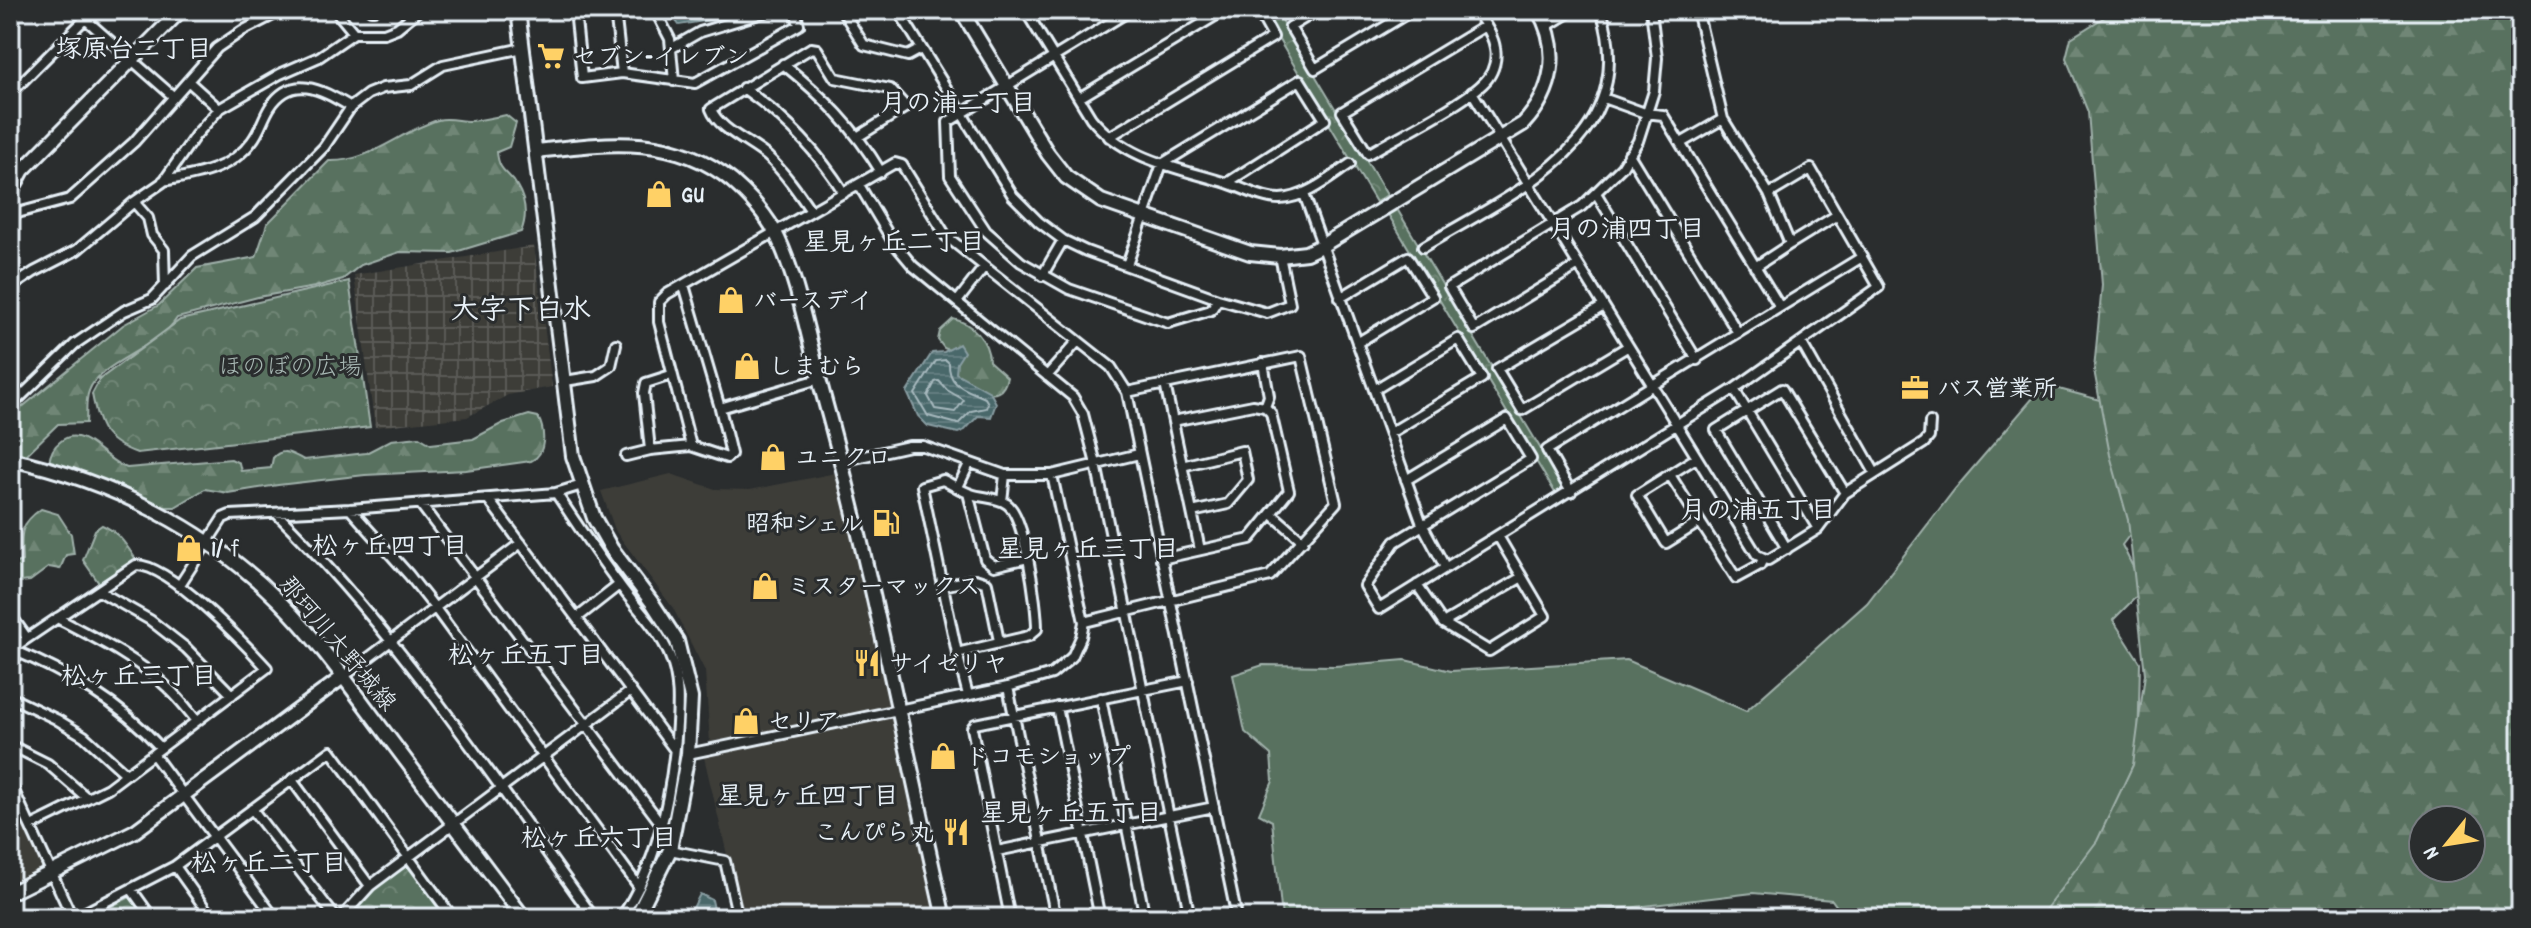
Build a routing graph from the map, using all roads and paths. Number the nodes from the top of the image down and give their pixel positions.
1 (17, 10) edge
2 (75, 10) edge
3 (94, 10) edge
4 (181, 10) edge
5 (283, 10) edge
6 (335, 10) edge
7 (419, 10) edge
8 (518, 10) edge
9 (575, 10) edge
10 (615, 10) edge
11 (655, 10) edge
12 (772, 10) edge
13 (795, 10) edge
14 (842, 10) edge
15 (898, 10) edge
16 (961, 10) edge
17 (1131, 10) edge
18 (1225, 10) edge
19 (1258, 10) edge
20 (1318, 10) edge
21 (1413, 10) edge
22 (1476, 10) edge
23 (1538, 10) edge
24 (1573, 10) edge
25 (1601, 10) edge
26 (1651, 10) edge
27 (1697, 10) edge
28 (1028, 11) edge
29 (10, 17) edge
30 (85, 19) junction
31 (1485, 26) junction
32 (1547, 26) junction
33 (354, 33) junction
34 (523, 48) junction
35 (672, 48) junction
36 (921, 49) junction
37 (1053, 57) junction
38 (131, 61) junction
39 (783, 64) junction
40 (622, 73) junction
41 (188, 81) junction
42 (674, 81) junction
43 (1006, 85) junction
44 (743, 88) junction
45 (1472, 92) junction
46 (10, 94) edge
47 (174, 97) junction
48 (1079, 98) junction
49 (1603, 98) junction
50 (351, 107) junction
51 (219, 109) junction
52 (1645, 113) junction
53 (960, 114) junction
54 (1723, 119) junction
55 (859, 136) junction
56 (1109, 137) junction
57 (1500, 139) junction
58 (1681, 143) junction
59 (536, 151) junction
60 (1629, 154) junction
61 (10, 155) edge
62 (1162, 164) junction
63 (1350, 164) dead end
64 (23, 170) junction
65 (881, 172) junction
66 (163, 182) junction
67 (1227, 183) junction
68 (1527, 183) junction
69 (859, 185) junction
70 (844, 193) junction
71 (1596, 193) junction
72 (10, 194) edge
73 (1304, 194) junction
74 (1769, 194) junction
75 (134, 202) junction
76 (811, 211) junction
77 (10, 215) edge
78 (1837, 215) junction
79 (1145, 216) junction
80 (1552, 225) junction
81 (775, 232) junction
82 (1063, 240) junction
83 (1790, 244) junction
84 (1323, 245) junction
85 (1423, 247) dead end
86 (1280, 256) junction
87 (1862, 257) junction
88 (1127, 265) junction
89 (1577, 266) junction
90 (984, 267) junction
91 (1755, 267) junction
92 (1042, 276) junction
93 (684, 285) junction
94 (165, 287) junction
95 (10, 288) edge
96 (1340, 298) junction
97 (1218, 299) junction
98 (957, 302) junction
99 (1602, 307) junction
100 (1780, 307) junction
101 (1738, 333) junction
102 (1078, 341) junction
103 (1801, 342) junction
104 (1357, 343) junction
105 (616, 344) dead end
106 (1627, 347) junction
107 (1697, 360) junction
108 (1263, 363) junction
109 (671, 375) junction
110 (1047, 376) junction
111 (819, 379) junction
112 (565, 381) junction
113 (1165, 384) junction
114 (1652, 387) junction
115 (1734, 389) junction
116 (1374, 390) junction
117 (1127, 392) junction
118 (10, 407) edge
119 (1265, 407) junction
120 (720, 408) junction
121 (1747, 411) junction
122 (1173, 421) junction
123 (1930, 422) dead end
124 (1676, 425) junction
125 (1390, 433) junction
126 (691, 446) junction
127 (650, 450) junction
128 (1139, 454) junction
129 (626, 456) dead end
130 (1696, 458) junction
131 (10, 459) edge
132 (842, 461) junction
133 (969, 464) junction
134 (1096, 464) junction
135 (1182, 466) junction
136 (1875, 473) junction
137 (1005, 475) junction
138 (1052, 475) junction
139 (1670, 475) junction
140 (1406, 480) junction
141 (582, 485) junction
142 (958, 487) junction
143 (1571, 492) junction
144 (556, 493) junction
145 (968, 493) junction
146 (1845, 493) junction
147 (488, 499) junction
148 (1002, 501) junction
149 (421, 505) junction
150 (350, 509) junction
151 (1192, 512) junction
152 (276, 513) junction
153 (1272, 514) junction
154 (1700, 522) junction
155 (1422, 524) junction
156 (1818, 529) junction
157 (1498, 536) junction
158 (206, 541) junction
159 (1303, 541) junction
160 (521, 543) junction
161 (1787, 549) junction
162 (1200, 550) junction
163 (1028, 558) junction
164 (1161, 559) junction
165 (1763, 559) junction
166 (1445, 567) junction
167 (475, 577) junction
168 (1522, 577) junction
169 (619, 585) junction
170 (1417, 585) junction
171 (179, 586) junction
172 (943, 586) junction
173 (99, 591) junction
174 (1172, 601) junction
175 (435, 608) junction
176 (1127, 611) junction
177 (10, 614) edge
178 (57, 618) junction
179 (577, 618) junction
180 (1084, 622) junction
181 (1443, 623) junction
182 (27, 638) junction
183 (392, 640) junction
184 (999, 641) junction
185 (10, 649) edge
186 (957, 653) junction
187 (343, 677) junction
188 (1188, 681) junction
189 (1008, 687) junction
190 (1142, 689) junction
191 (631, 691) junction
192 (232, 695) junction
193 (968, 695) junction
194 (10, 697) edge
195 (1101, 698) junction
196 (1057, 707) junction
197 (900, 708) junction
198 (1014, 716) junction
199 (197, 721) junction
200 (586, 724) junction
201 (10, 745) edge
202 (161, 748) junction
203 (681, 752) junction
204 (153, 754) junction
205 (543, 756) junction
206 (126, 774) junction
207 (292, 780) junction
208 (10, 782) edge
209 (500, 788) junction
210 (184, 797) junction
211 (87, 798) junction
212 (1214, 807) junction
213 (252, 809) junction
214 (1169, 816) junction
215 (453, 823) junction
216 (1126, 824) junction
217 (662, 825) junction
218 (31, 826) junction
219 (1083, 833) junction
220 (214, 837) junction
221 (1040, 842) junction
222 (670, 850) junction
223 (997, 851) junction
224 (409, 856) junction
225 (175, 866) junction
226 (51, 873) junction
227 (370, 886) junction
228 (639, 887) junction
229 (132, 890) junction
230 (10, 893) edge
231 (152, 918) edge
232 (212, 918) edge
233 (275, 918) edge
234 (339, 918) edge
235 (453, 918) edge
236 (524, 918) edge
237 (594, 918) edge
238 (621, 918) edge
239 (636, 918) edge
240 (738, 918) edge
241 (944, 918) edge
242 (1010, 918) edge
243 (1056, 918) edge
244 (1100, 918) edge
245 (1145, 918) edge
246 (1190, 918) edge
247 (1237, 918) edge

1 - 29 street
2 - 30 street
3 - 30 street
4 - 38 street
5 - 41 street
6 - 33 street
7 - 33 street
8 - 34 street
9 - 40 street
10 - 40 street
11 - 35 street
12 - 35 street
13 - 42 street
14 - 36 street
15 - 36 street
16 - 43 street
17 - 37 street
18 - 48 street
19 - 56 street
20 - 21 street
22 - 31 street
23 - 32 street
24 - 32 street
25 - 49 street
26 - 52 street
27 - 54 street
28 - 37 street
30 - 38 street
30 - 46 street
31 - 45 street
31 - 45 street
32 - 57 street
33 - 51 street
34 - 50 street
34 - 59 street
35 - 42 street
36 - 53 street
37 - 43 street
37 - 48 street
38 - 47 street
38 - 64 street
39 - 44 street
39 - 55 street
39 - 55 street
40 - 42 street
41 - 47 street
41 - 51 street
43 - 53 street
43 - 79 street
44 - 70 street
44 - 76 street
45 - 57 street
47 - 77 street
48 - 56 street
49 - 52 street
49 - 68 street
50 - 66 street
50 - 94 street
51 - 66 street
52 - 58 street
52 - 60 street
53 - 82 street
53 - 92 street
54 - 58 street
54 - 74 street
55 - 65 street
56 - 62 street
57 - 68 street
57 - 84 street
58 - 91 street
59 - 81 street
59 - 112 street
60 - 71 street
60 - 101 street
61 - 64 street
62 - 67 street
62 - 67 street
62 - 79 street
63 - 73 street
64 - 72 street
65 - 69 street
65 - 90 street
66 - 75 street
67 - 73 street
68 - 80 street
68 - 85 street
69 - 70 street
69 - 98 street
70 - 76 street
71 - 80 street
71 - 107 street
73 - 84 street
74 - 78 street
74 - 83 street
75 - 94 street
75 - 95 street
76 - 81 street
78 - 83 street
78 - 87 street
79 - 86 street
79 - 88 street
80 - 89 street
80 - 89 street
81 - 93 street
81 - 111 street
82 - 88 street
82 - 92 street
83 - 91 street
84 - 86 street
84 - 96 street
86 - 97 street
87 - 100 street
87 - 103 street
88 - 97 street
89 - 99 street
90 - 98 street
90 - 102 street
91 - 100 street
92 - 97 street
93 - 109 street
93 - 120 street
94 - 118 street
96 - 104 street
96 - 104 street
98 - 110 street
99 - 106 street
99 - 106 street
100 - 101 street
101 - 107 street
102 - 110 street
102 - 117 street
103 - 115 street
103 - 136 street
104 - 116 street
105 - 112 street
106 - 114 street
107 - 114 street
108 - 113 street
108 - 119 street
108 - 159 street
109 - 126 street
109 - 127 street
110 - 134 street
111 - 120 street
111 - 132 street
112 - 141 street
113 - 117 street
113 - 122 street
114 - 124 street
114 - 143 street
115 - 121 street
115 - 124 street
116 - 125 street
116 - 125 street
117 - 128 street
119 - 122 street
119 - 153 street
120 - 126 street
121 - 146 street
121 - 156 street
121 - 161 street
122 - 135 street
123 - 136 street
124 - 130 street
124 - 143 street
125 - 140 street
126 - 127 street
127 - 129 street
128 - 134 street
128 - 164 street
130 - 139 street
130 - 165 street
131 - 158 street, 那珂川大野城線
132 - 133 street
132 - 197 street
133 - 137 street
133 - 142 street
134 - 138 street
134 - 176 street
135 - 151 street
135 - 151 street
136 - 146 street
137 - 138 street
137 - 148 street
138 - 180 street
139 - 154 street
139 - 154 street
140 - 155 street
140 - 155 street
141 - 144 street
141 - 203 street
142 - 145 street
142 - 172 street
143 - 157 street
144 - 147 street
144 - 169 street
145 - 148 street
145 - 163 street
146 - 156 street
147 - 149 street
147 - 160 street
148 - 163 street
149 - 150 street
149 - 167 street
150 - 152 street
150 - 175 street
151 - 162 street
152 - 158 street
152 - 183 street
153 - 159 street
153 - 162 street
154 - 165 street
155 - 166 street
155 - 170 street
156 - 161 street
157 - 166 street
157 - 168 street
158 - 171 street
158 - 187 street, 那珂川大野城線
159 - 174 street
160 - 167 street
160 - 179 street
161 - 165 street
162 - 164 street
163 - 184 street
164 - 174 street
166 - 170 street
167 - 175 street
167 - 200 street
168 - 181 street
168 - 181 street
169 - 179 street
169 - 203 street
170 - 181 street
171 - 173 street
171 - 192 street
172 - 184 street
172 - 186 street
173 - 178 street
173 - 192 street
174 - 176 street
174 - 188 street
175 - 183 street
175 - 205 street
176 - 180 street
176 - 190 street
177 - 182 street
178 - 182 street
178 - 199 street
179 - 191 street
180 - 189 street
182 - 185 street
183 - 187 street
183 - 209 street
184 - 186 street
185 - 202 street
186 - 193 street
187 - 210 street
187 - 215 street, 那珂川大野城線
188 - 190 street
188 - 212 street
189 - 193 street
189 - 198 street
190 - 195 street
190 - 214 street
191 - 200 street
191 - 203 street
192 - 199 street
193 - 197 street
194 - 206 street
195 - 196 street
195 - 216 street
196 - 198 street
196 - 219 street
197 - 203 street
197 - 241 street
198 - 221 street
198 - 223 street
199 - 202 street
200 - 205 street
200 - 217 street
201 - 211 street
202 - 204 street
203 - 217 street
203 - 222 street
204 - 206 street
204 - 210 street
205 - 209 street
205 - 228 street
206 - 211 street
207 - 213 street
207 - 224 street
207 - 227 street
208 - 218 street
209 - 215 street
209 - 237 street
210 - 220 street
210 - 226 street
211 - 218 street
212 - 214 street
212 - 247 street
213 - 220 street
213 - 234 street
214 - 216 street
214 - 246 street
215 - 224 street
215 - 236 street, 那珂川大野城線
216 - 219 street
216 - 245 street
217 - 228 street
218 - 226 street
219 - 221 street
219 - 244 street
220 - 225 street
220 - 233 street
221 - 223 street
221 - 243 street
222 - 239 street
222 - 240 street
223 - 242 street
224 - 227 street
224 - 235 street
225 - 229 street
225 - 232 street
226 - 229 street
226 - 230 street
227 - 234 street
228 - 238 street
229 - 231 street

